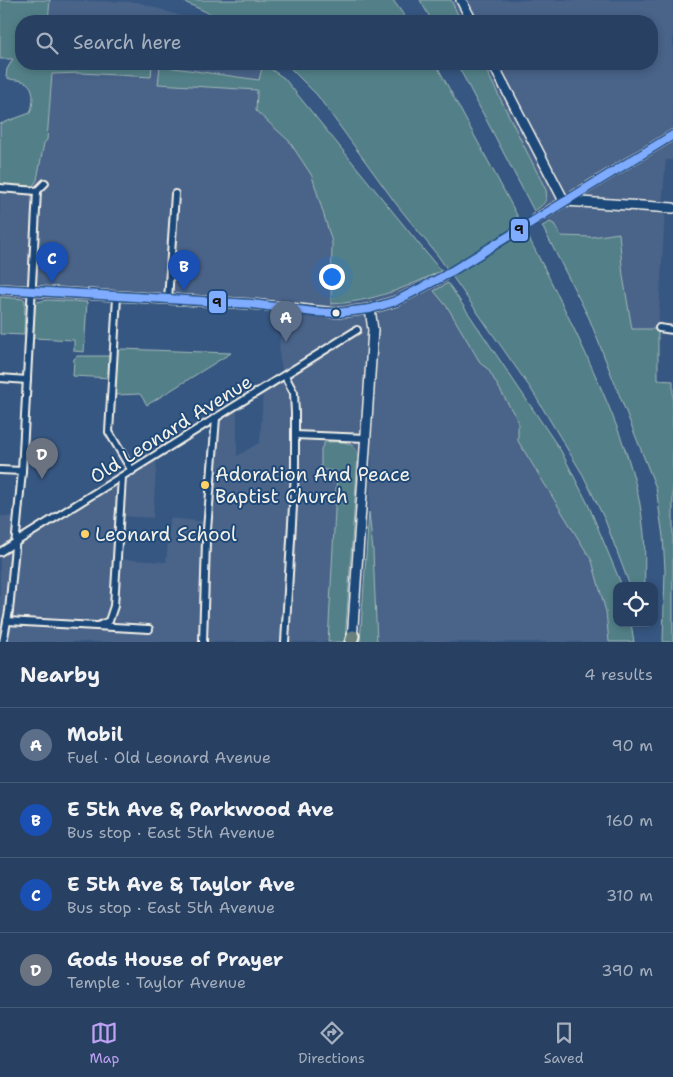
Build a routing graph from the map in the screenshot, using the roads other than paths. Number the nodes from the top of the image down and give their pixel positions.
1 (461, 0) edge
2 (469, 15) edge
3 (496, 70) edge
4 (673, 134) edge
5 (45, 183) dead end
6 (0, 188) edge
7 (37, 191) junction
8 (175, 194) dead end
9 (564, 201) junction
10 (673, 208) edge
11 (536, 219) tunnel mouth
12 (444, 276) tunnel mouth
13 (0, 290) edge
14 (32, 292) junction
15 (117, 297) junction
16 (168, 300) junction
17 (370, 309) junction
18 (659, 328) dead end
19 (357, 330) dead end
20 (673, 330) edge
21 (285, 376) junction
22 (0, 378) edge
23 (27, 380) junction
24 (216, 418) junction
25 (295, 435) junction
26 (366, 438) junction
27 (0, 470) edge
28 (22, 471) junction
29 (132, 471) junction
30 (122, 477) junction
31 (15, 543) junction
32 (0, 552) edge
33 (7, 621) junction
34 (98, 626) junction
35 (149, 629) dead end
36 (352, 640) edge
37 (3, 642) edge
38 (203, 642) edge
39 (285, 642) edge

1 - 2 main road
3 - 9 main road
4 - 9 main road
5 - 7 street
6 - 7 street
7 - 14 street
8 - 16 street
9 - 10 main road
9 - 11 main road
12 - 17 main road
13 - 14 main road
14 - 15 main road
14 - 23 street
15 - 16 main road
15 - 29 street
16 - 17 main road
17 - 26 main road
18 - 20 street
19 - 21 street, Old Leonard Avenue
21 - 24 street, Old Leonard Avenue
21 - 25 street
22 - 23 street
23 - 28 street
24 - 29 street, Old Leonard Avenue
24 - 38 street
25 - 26 street
25 - 39 street
26 - 36 main road
27 - 28 street
28 - 31 street
29 - 30 street, Old Leonard Avenue
30 - 31 street, Old Leonard Avenue
30 - 34 street
31 - 32 street, Old Leonard Avenue
31 - 33 street
33 - 34 street
33 - 37 street
34 - 35 street

